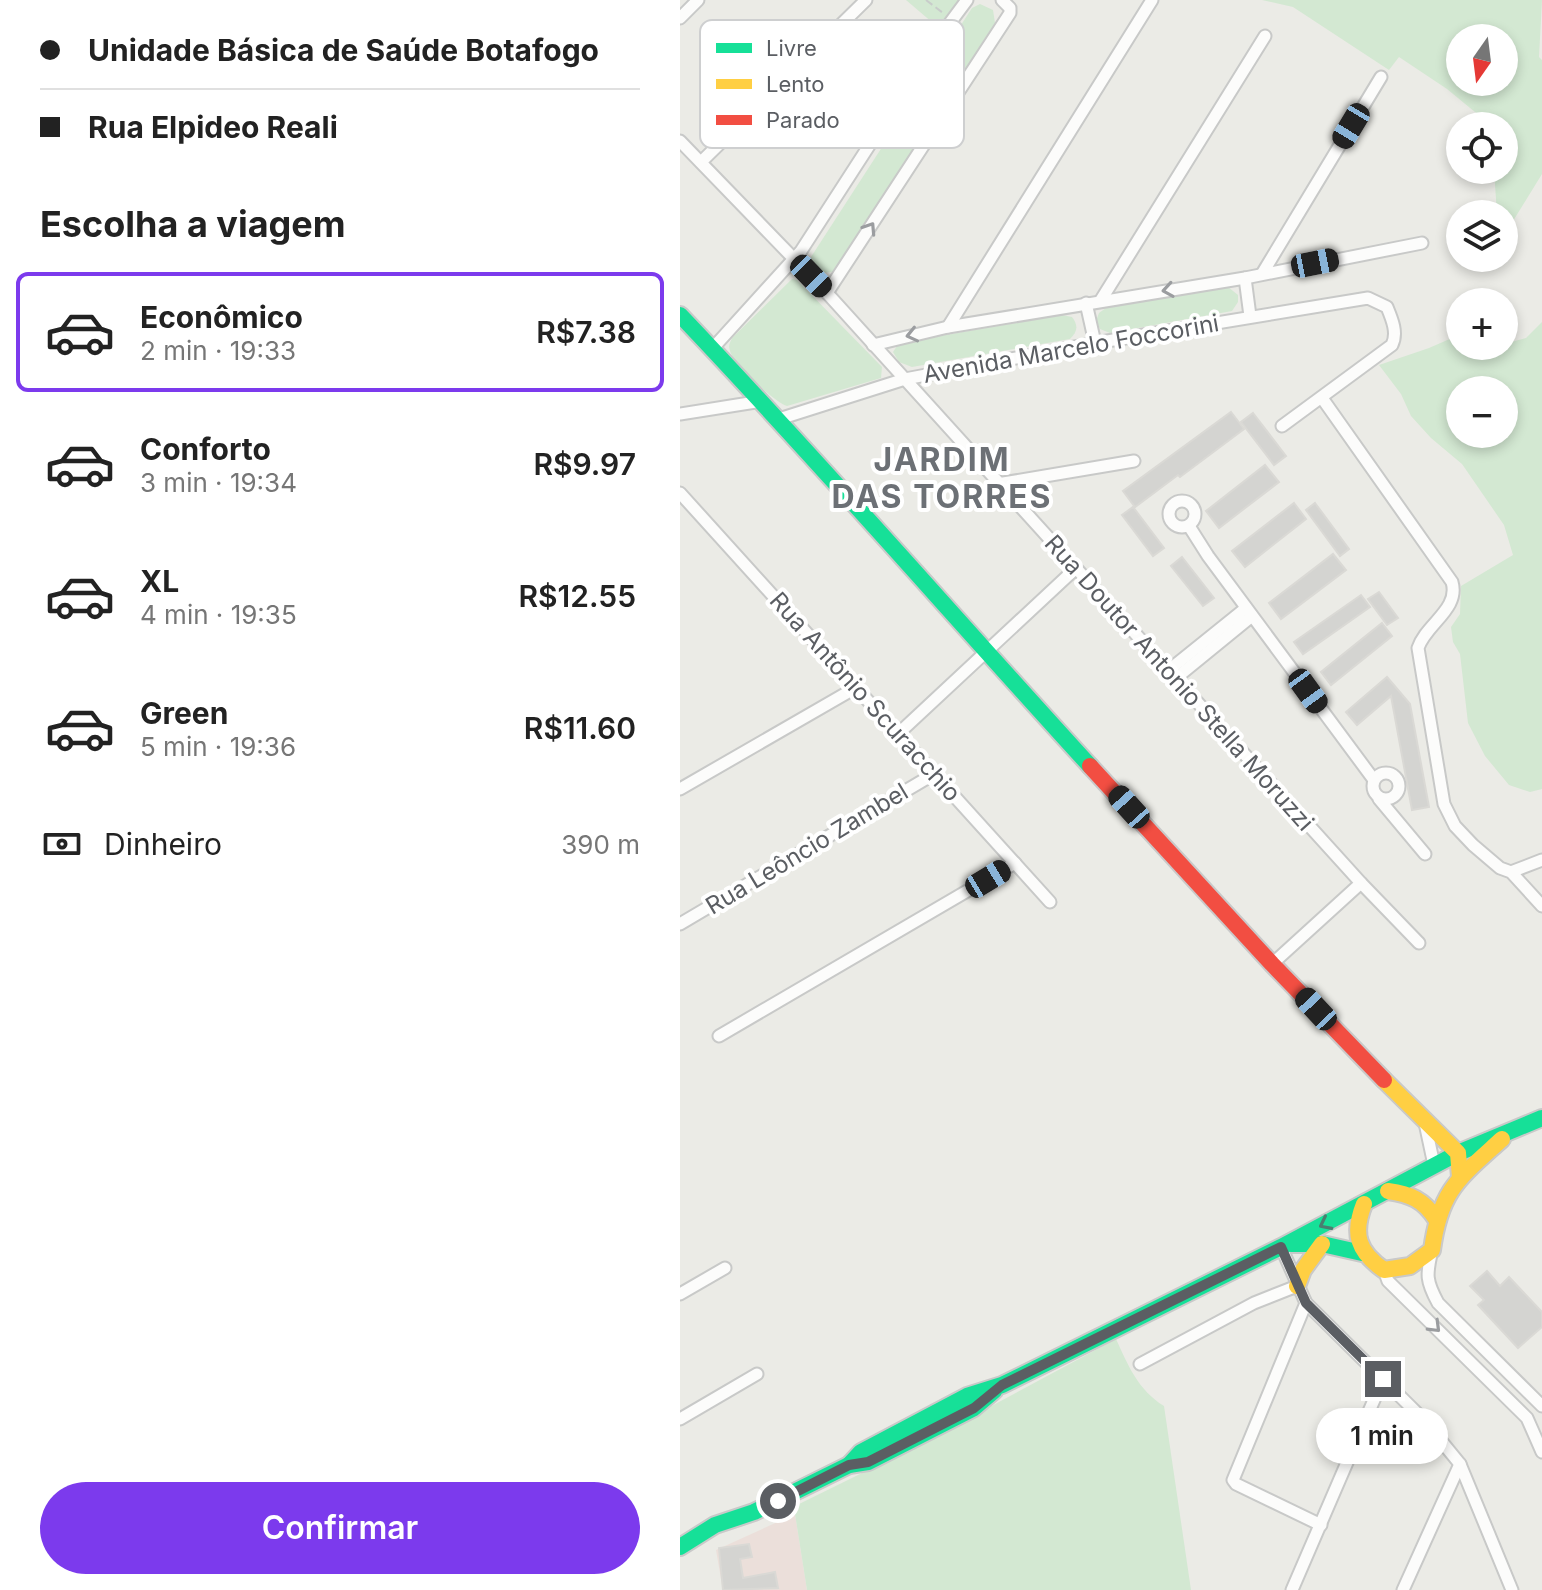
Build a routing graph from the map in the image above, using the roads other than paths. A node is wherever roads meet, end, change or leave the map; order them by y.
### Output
1 (698, 0) edge
2 (866, 0) edge
3 (967, 0) edge
4 (1002, 0) edge
5 (1152, 0) edge
6 (680, 18) edge
7 (846, 20) edge
8 (952, 20) edge
9 (1265, 36) dead end
10 (1381, 77) dead end
11 (964, 84) edge
12 (680, 141) edge
13 (715, 148) edge
14 (867, 148) edge
15 (922, 148) edge
16 (701, 162) junction
17 (1422, 243) dead end
18 (795, 259) junction
19 (1262, 274) junction
20 (1245, 278) junction
21 (827, 293) junction
22 (1101, 300) junction
23 (1086, 303) junction
24 (680, 315) edge
25 (1250, 316) junction
26 (948, 327) junction
27 (1095, 343) junction
28 (873, 345) junction
29 (713, 348) junction
30 (905, 379) junction
31 (1322, 398) junction
32 (762, 401) junction
33 (680, 414) edge
34 (779, 419) junction
35 (1282, 426) dead end
36 (1134, 461) dead end
37 (997, 484) junction
38 (680, 493) edge
39 (1189, 526) dead end
40 (1075, 569) junction
41 (1249, 612) junction
42 (986, 650) junction
43 (1173, 674) junction
44 (857, 687) junction
45 (899, 733) junction
46 (934, 774) junction
47 (1374, 780) junction
48 (1399, 788) junction
49 (680, 789) edge
50 (1376, 795) junction
51 (1402, 825) junction
52 (1425, 854) dead end
53 (1542, 860) edge
54 (1015, 863) junction
55 (1511, 872) junction
56 (1361, 883) junction
57 (1050, 902) dead end
58 (1542, 906) edge
59 (680, 924) edge
60 (1419, 943) dead end
61 (1272, 964) junction
62 (719, 1036) dead end
63 (1542, 1118) edge
64 (1425, 1123) junction
65 (1509, 1132) junction
66 (1458, 1153) junction
67 (1434, 1165) junction
68 (1460, 1177) junction
69 (1388, 1191) junction
70 (1364, 1204) junction
71 (1436, 1219) junction
72 (1322, 1244) junction
73 (1284, 1245) junction
74 (1432, 1250) junction
75 (1362, 1253) junction
76 (725, 1268) dead end
77 (1384, 1270) junction
78 (1297, 1286) junction
79 (680, 1294) edge
80 (1306, 1303) junction
81 (1140, 1364) dead end
82 (757, 1374) dead end
83 (1383, 1379) junction
84 (1542, 1406) edge
85 (680, 1419) edge
86 (1542, 1452) edge
87 (1460, 1464) junction
88 (1321, 1525) junction
89 (680, 1550) edge
90 (1292, 1590) edge
91 (1403, 1590) edge
92 (1512, 1590) edge

1 - 6 street
2 - 7 street
3 - 8 street
11 -> 4 street
5 - 26 street
9 - 22 street
10 - 19 street
12 - 16 street, Rua Doutor Antonio Stella Moruzzi
13 - 16 street
14 - 18 street
21 -> 15 street
16 - 18 street, Rua Doutor Antonio Stella Moruzzi
17 - 19 street, Avenida Marcelo Foccorini
18 - 21 street, Rua Doutor Antonio Stella Moruzzi
18 - 29 street
19 - 20 street, Avenida Marcelo Foccorini
20 -> 22 street, Avenida Marcelo Foccorini
20 - 25 street
21 - 28 street, Rua Doutor Antonio Stella Moruzzi
22 - 23 street, Avenida Marcelo Foccorini
23 - 26 street, Avenida Marcelo Foccorini
23 - 27 street
24 - 29 main road
25 - 27 street, Avenida Marcelo Foccorini
25 - 31 street, Avenida Marcelo Foccorini
26 -> 28 street, Avenida Marcelo Foccorini
27 - 30 street, Avenida Marcelo Foccorini
28 - 30 street, Rua Doutor Antonio Stella Moruzzi
29 - 32 main road
30 - 34 street, Avenida Marcelo Foccorini
30 - 37 street, Rua Doutor Antonio Stella Moruzzi
31 - 35 street
31 - 55 street
32 - 33 street
32 - 34 main road
34 - 42 main road
36 - 37 street
37 - 40 street, Rua Doutor Antonio Stella Moruzzi
38 - 44 street, Rua Antônio Scuracchio
39 - 41 street
40 - 42 street
40 - 43 street, Rua Doutor Antonio Stella Moruzzi
41 - 43 street
41 - 47 street
42 - 45 street
42 - 61 main road
43 - 56 street, Rua Doutor Antonio Stella Moruzzi
44 - 45 street, Rua Antônio Scuracchio
44 - 49 street
45 - 46 street, Rua Antônio Scuracchio
46 - 54 street, Rua Antônio Scuracchio
46 - 59 street, Rua Leôncio Zambel
47 - 48 street
47 - 50 street
48 - 50 street
48 - 51 street
50 - 51 street
51 - 52 street
53 - 55 street
54 - 57 street, Rua Antônio Scuracchio
54 - 62 street
55 - 58 street
56 - 60 street, Rua Doutor Antonio Stella Moruzzi
56 - 61 street
61 - 64 main road
63 - 65 main road
64 - 66 main road
64 - 67 street
65 - 66 main road
65 - 68 main road
66 - 67 main road
66 - 68 main road
67 - 69 main road
68 - 71 main road
69 - 70 main road
69 - 71 main road
70 -> 73 main road
70 - 75 main road
71 - 74 main road
72 - 73 main road
72 - 75 main road
72 - 78 main road
73 - 78 street
73 - 89 main road
74 - 77 main road
74 - 84 street
75 - 77 main road
76 - 79 street
77 -> 86 street
78 - 80 street
78 - 81 street
80 - 83 street
80 - 88 street
82 - 85 street
83 - 87 street
83 - 88 street
87 - 91 street
87 - 92 street
88 - 90 street

